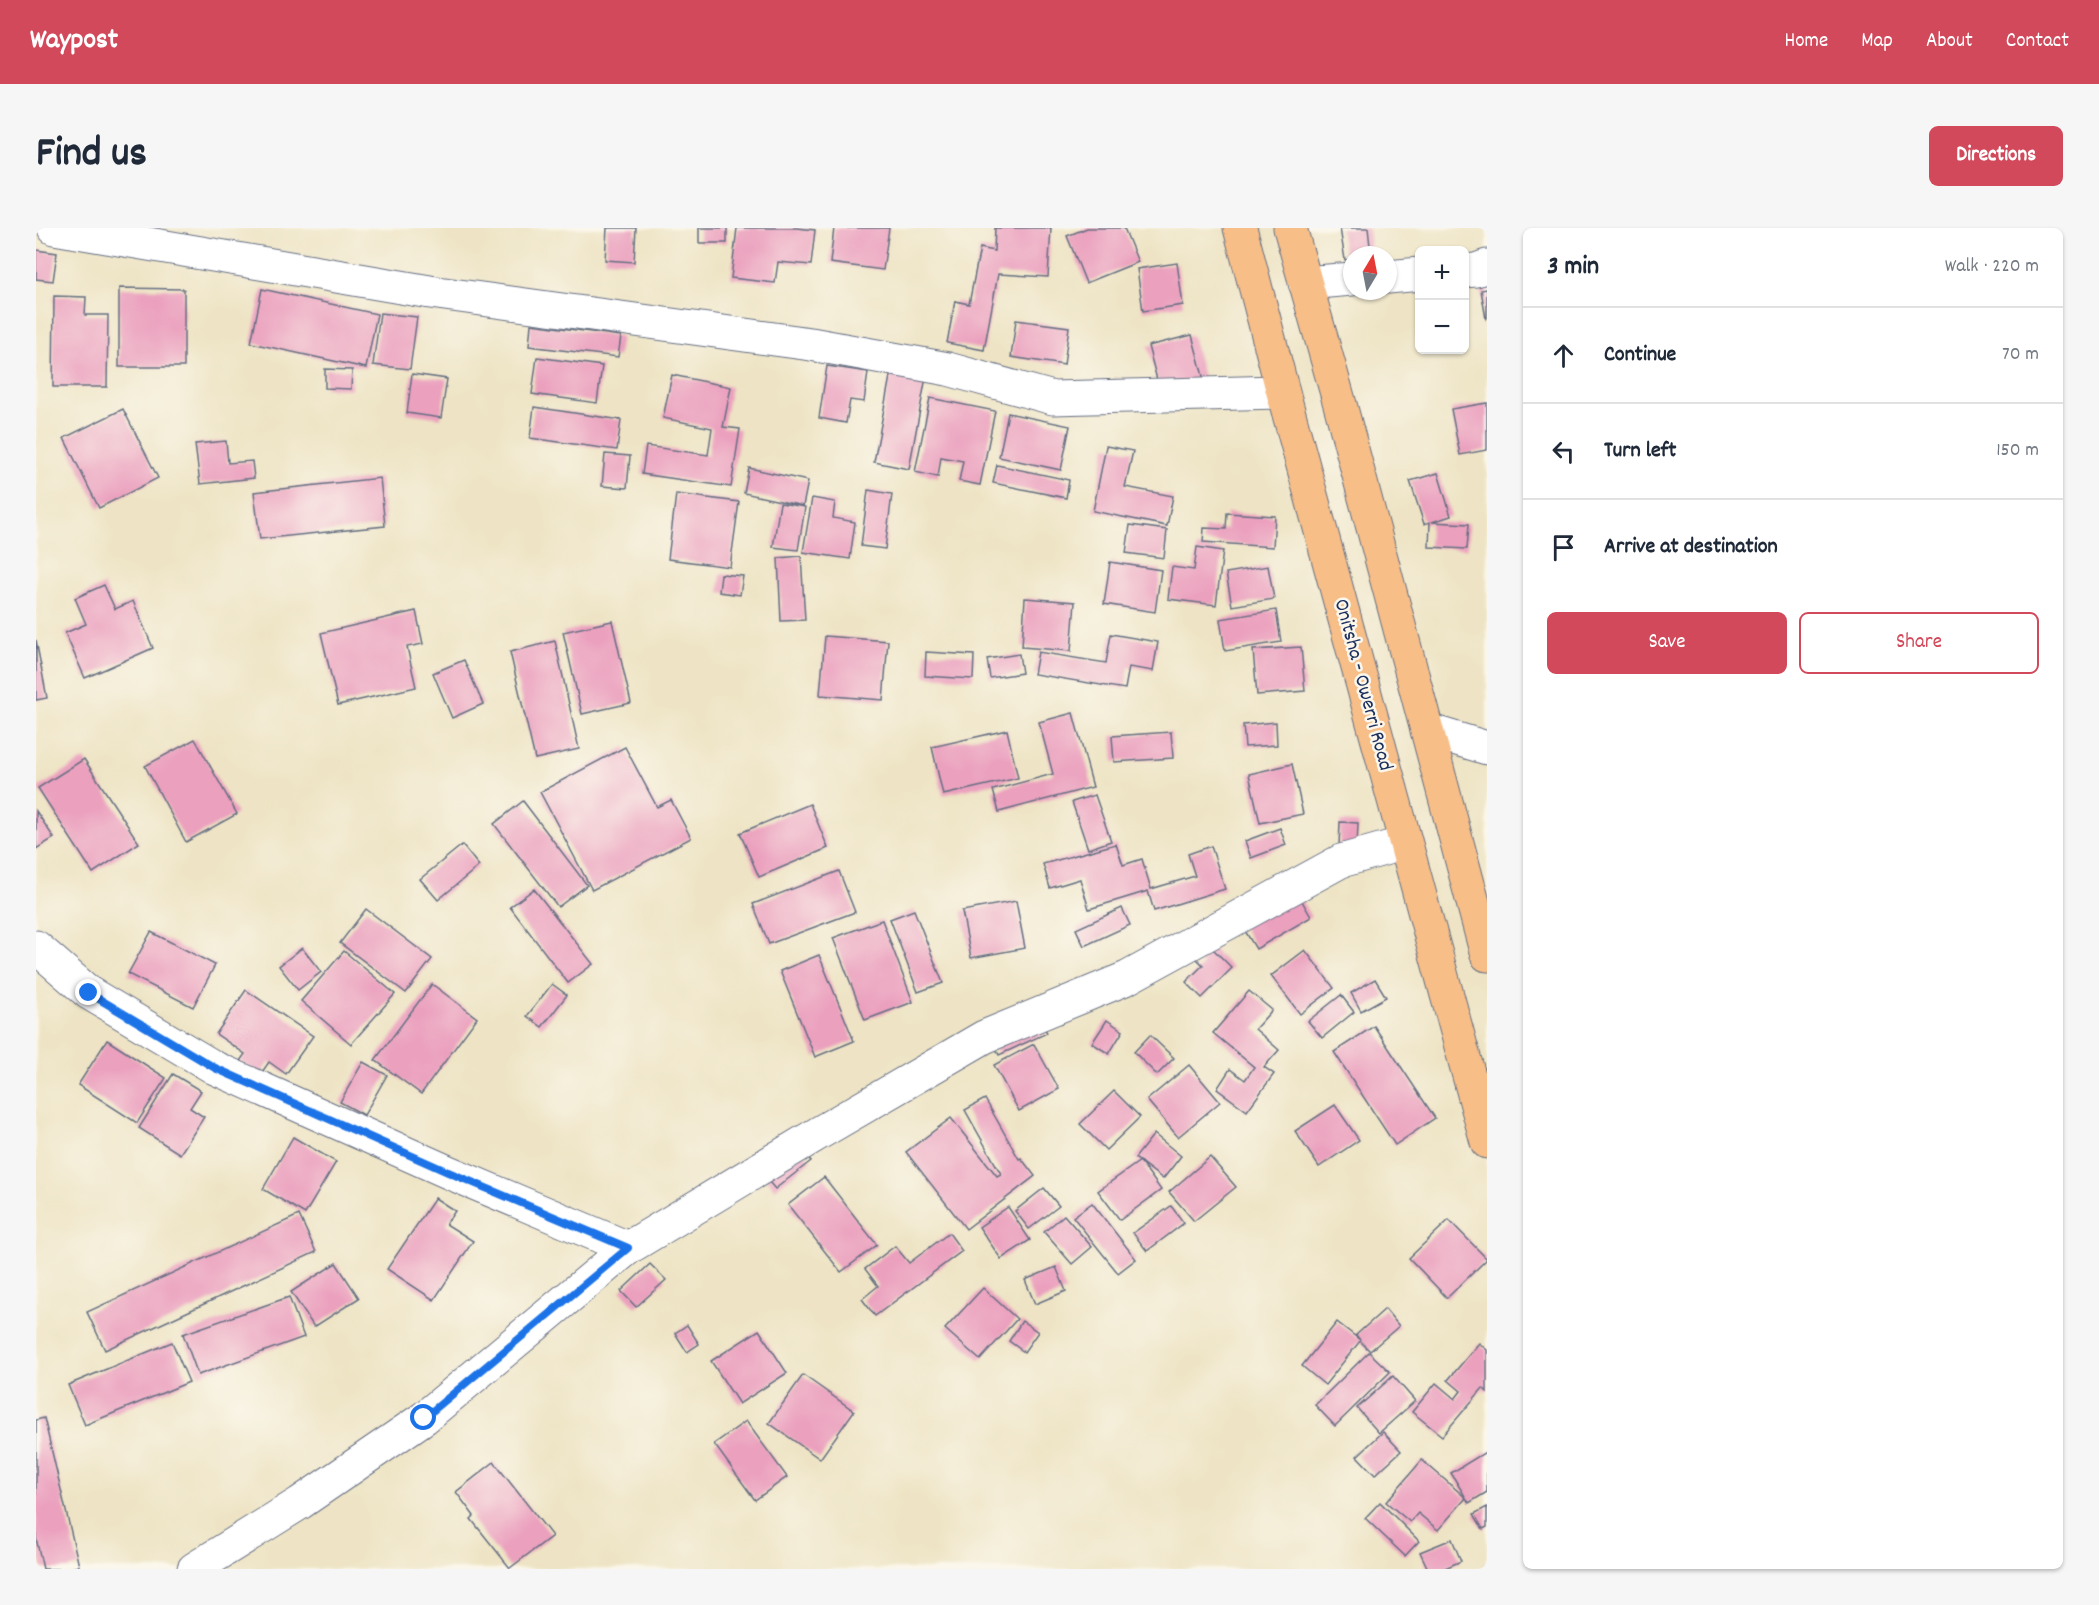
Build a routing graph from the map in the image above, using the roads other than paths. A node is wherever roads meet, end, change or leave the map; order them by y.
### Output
1 (54, 228) edge
2 (1240, 228) edge
3 (1290, 228) edge
4 (1487, 266) edge
5 (1469, 271) edge
6 (1415, 274) edge
7 (1397, 276) edge
8 (1343, 280) edge
9 (1305, 283) junction
10 (1283, 392) junction
11 (1427, 730) junction
12 (1487, 748) edge
13 (1405, 843) junction
14 (36, 947) edge
15 (1487, 955) edge
16 (1487, 1142) edge
17 (628, 1248) junction
18 (194, 1569) edge

1 - 10 street
2 - 10 highway, Onitsha - Owerri Road
3 - 9 highway
4 - 5 street
6 - 7 street
8 - 9 street
9 - 11 highway
10 - 13 highway, Onitsha - Owerri Road
11 - 12 street
11 - 15 highway
13 - 16 highway, Onitsha - Owerri Road
13 - 17 street
14 - 17 street
17 - 18 street

